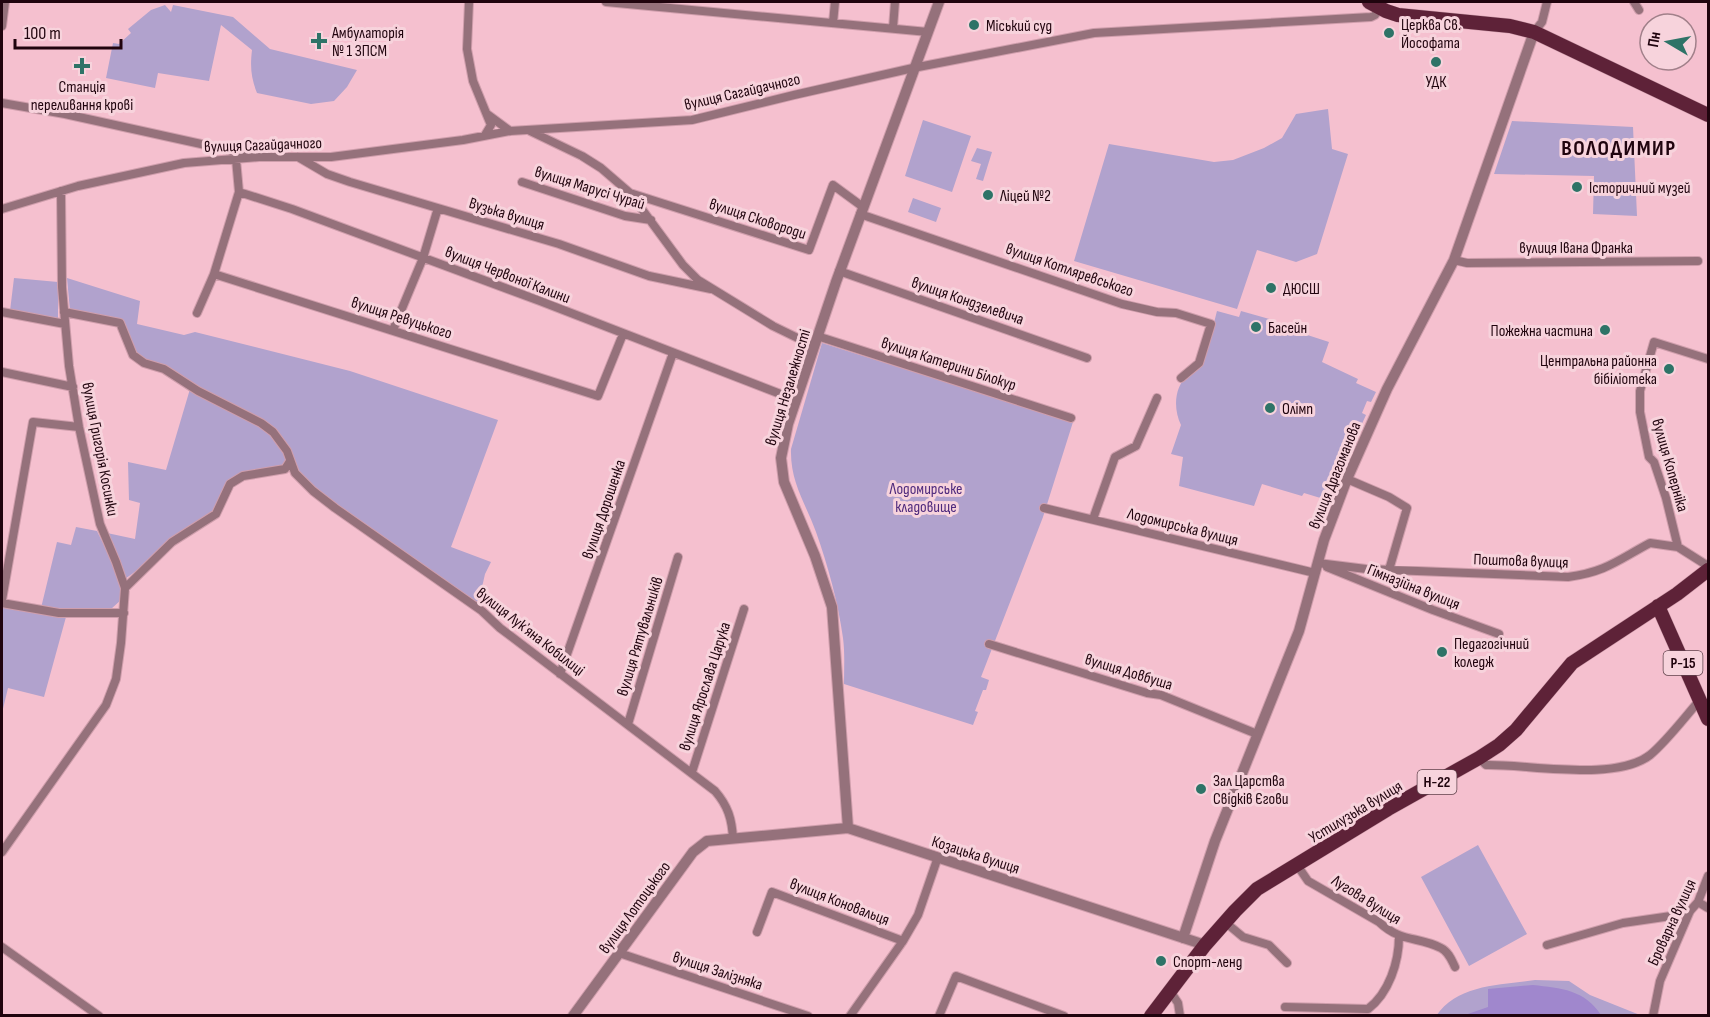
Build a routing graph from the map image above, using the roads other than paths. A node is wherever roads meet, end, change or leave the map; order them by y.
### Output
1 (5, 2) edge
2 (469, 2) edge
3 (606, 2) edge
4 (835, 2) edge
5 (895, 2) edge
6 (939, 2) edge
7 (1546, 2) edge
8 (656, 4) edge
9 (1374, 5) edge
10 (833, 23) junction
11 (2, 26) edge
12 (893, 28) junction
13 (928, 32) junction
14 (1534, 32) junction
15 (913, 68) junction
16 (2, 103) edge
17 (487, 113) junction
18 (1708, 115) edge
19 (528, 130) junction
20 (510, 131) junction
21 (485, 135) junction
22 (216, 147) junction
23 (259, 157) junction
24 (298, 157) junction
25 (236, 159) junction
26 (211, 160) junction
27 (522, 182) dead end
28 (61, 191) junction
29 (239, 192) junction
30 (630, 193) junction
31 (438, 208) junction
32 (2, 209) edge
33 (862, 210) junction
34 (651, 220) junction
35 (423, 258) junction
36 (1454, 260) junction
37 (1698, 261) dead end
38 (839, 271) junction
39 (214, 274) junction
40 (711, 289) junction
41 (2, 312) edge
42 (64, 312) junction
43 (197, 313) dead end
44 (65, 324) junction
45 (393, 330) junction
46 (623, 334) junction
47 (815, 341) junction
48 (673, 353) junction
49 (1087, 358) dead end
50 (1708, 359) edge
51 (2, 372) edge
52 (1181, 378) dead end
53 (74, 387) junction
54 (1158, 398) dead end
55 (796, 400) junction
56 (1071, 418) dead end
57 (79, 427) junction
58 (290, 461) junction
59 (1347, 479) junction
60 (1044, 508) dead end
61 (1094, 519) junction
62 (1678, 547) junction
63 (678, 557) dead end
64 (1316, 568) junction
65 (1708, 568) edge
66 (1389, 570) junction
67 (124, 588) junction
68 (2, 602) edge
69 (1658, 606) junction
70 (744, 609) dead end
71 (124, 613) junction
72 (1499, 634) dead end
73 (989, 644) dead end
74 (560, 674) junction
75 (1700, 700) junction
76 (1708, 719) edge
77 (628, 724) junction
78 (1257, 734) junction
79 (1479, 758) junction
80 (692, 772) junction
81 (848, 828) junction
82 (733, 839) junction
83 (2, 852) edge
84 (938, 857) junction
85 (1297, 865) junction
86 (1708, 876) edge
87 (1698, 902) junction
88 (1708, 908) edge
89 (1690, 911) junction
90 (1225, 922) junction
91 (757, 932) dead end
92 (1400, 936) junction
93 (1183, 938) junction
94 (903, 941) junction
95 (1205, 945) junction
96 (1547, 945) dead end
97 (2, 947) edge
98 (619, 954) junction
99 (1287, 963) dead end
100 (1455, 967) dead end
101 (1170, 991) junction
102 (1285, 1007) dead end
103 (99, 1016) edge
104 (573, 1016) edge
105 (808, 1016) edge
106 (850, 1016) edge
107 (939, 1016) edge
108 (1064, 1016) edge
109 (1151, 1016) edge
110 (1179, 1016) edge
111 (1653, 1016) edge

1 - 11 street
2 - 17 street
3 - 8 street
4 - 10 street
5 - 12 street
6 - 13 street, вулиця Незалежності
7 - 14 street
8 - 10 street
9 - 14 main road
9 - 15 street, вулиця Сагайдачного
10 - 12 street
12 - 13 street
13 - 15 street, вулиця Незалежності
14 - 18 main road
14 - 36 street, вулиця Драгоманова
15 - 19 street, вулиця Сагайдачного
15 - 33 street, вулиця Незалежності
16 - 22 street
17 - 20 street
17 - 21 street
19 - 20 street, вулиця Сагайдачного
19 - 30 street
20 - 21 street, вулиця Сагайдачного
21 - 24 street, вулиця Сагайдачного
22 - 23 street
22 - 26 street
23 - 24 street, вулиця Сагайдачного
23 - 25 street, вулиця Сагайдачного
24 - 31 street, Вузька вулиця
25 - 26 street, вулиця Сагайдачного
25 - 29 street
26 - 28 street, вулиця Сагайдачного
27 - 34 street, вулиця Марусі Чурай
28 - 32 street, вулиця Сагайдачного
28 - 42 street, вулиця Григорія Косинки
29 - 35 street, вулиця Червоної Калини
29 - 39 street
30 - 33 street, вулиця Сковороди
30 - 34 street
31 - 35 street
31 - 40 street, Вузька вулиця
33 - 38 street, вулиця Незалежності
33 - 52 street, вулиця Котляревського
34 - 40 street
35 - 45 street
35 - 46 street, вулиця Червоної Калини
36 - 37 street, вулиця Івана Франка
36 - 59 street, вулиця Драгоманова
38 - 47 street, вулиця Незалежності
38 - 49 street, вулиця Кондзелевича
39 - 43 street
39 - 45 street, вулиця Ревуцького
40 - 47 street, вулиця Катерини Білокур
41 - 44 street
42 - 44 street, вулиця Григорія Косинки
42 - 58 street, вулиця Лукʼяна Кобилиці
44 - 53 street, вулиця Григорія Косинки
45 - 46 street, вулиця Ревуцького
46 - 48 street, вулиця Червоної Калини
47 - 55 street, вулиця Незалежності
47 - 56 street, вулиця Катерини Білокур
48 - 55 street, вулиця Червоної Калини
48 - 74 street, вулиця Дорошенка
50 - 62 street, вулиця Коперніка
51 - 53 street
53 - 57 street, вулиця Григорія Косинки
54 - 61 street
55 - 81 street, вулиця Незалежності
57 - 67 street, вулиця Григорія Косинки
57 - 68 street
58 - 67 street
58 - 74 street, вулиця Лукʼяна Кобилиці
59 - 64 street, вулиця Драгоманова
59 - 66 street
60 - 61 street, Лодомирська вулиця
61 - 64 street, Лодомирська вулиця
62 - 65 street, Поштова вулиця
62 - 66 street, Поштова вулиця
63 - 77 street, вулиця Рятувальників
64 - 66 street, Поштова вулиця
64 - 72 street, Гімназійна вулиця
64 - 78 street, вулиця Драгоманова
65 - 69 main road, Устилузька вулиця / Н-22
67 - 71 street, вулиця Григорія Косинки
68 - 71 street
69 - 75 main road, Р-15
69 - 79 main road, Устилузька вулиця / Н-22
70 - 80 street, вулиця Ярослава Царука
71 - 83 street, вулиця Григорія Косинки
73 - 78 street, вулиця Довбуша
74 - 77 street, вулиця Лукʼяна Кобилиці
75 - 76 main road, Р-15
75 - 79 street
77 - 80 street, вулиця Лукʼяна Кобилиці
78 - 93 street, вулиця Драгоманова
79 - 85 main road, Устилузька вулиця / Н-22
80 - 82 street, вулиця Лукʼяна Кобилиці
81 - 82 street, Козацька вулиця
81 - 84 street, Козацька вулиця
82 - 98 street, вулиця Лотоцького
84 - 93 street, Козацька вулиця
84 - 94 street
85 - 90 main road, Устилузька вулиця / Н-22
85 - 92 street, Лугова вулиця
86 - 87 street, Броварна вулиця
87 - 88 street
87 - 89 street, Броварна вулиця
89 - 96 street
89 - 111 street, Броварна вулиця
90 - 95 main road, Устилузька вулиця / Н-22
90 - 99 street
91 - 94 street, вулиця Коновальця
92 - 100 street, Лугова вулиця
92 - 102 street
93 - 95 street, Козацька вулиця
94 - 106 street
95 - 101 main road, Устилузька вулиця / Н-22
97 - 103 street
98 - 104 street, вулиця Лотоцького
98 - 105 street, вулиця Залізняка
101 - 109 main road, Устилузька вулиця / Н-22
101 - 110 street
107 - 108 street

